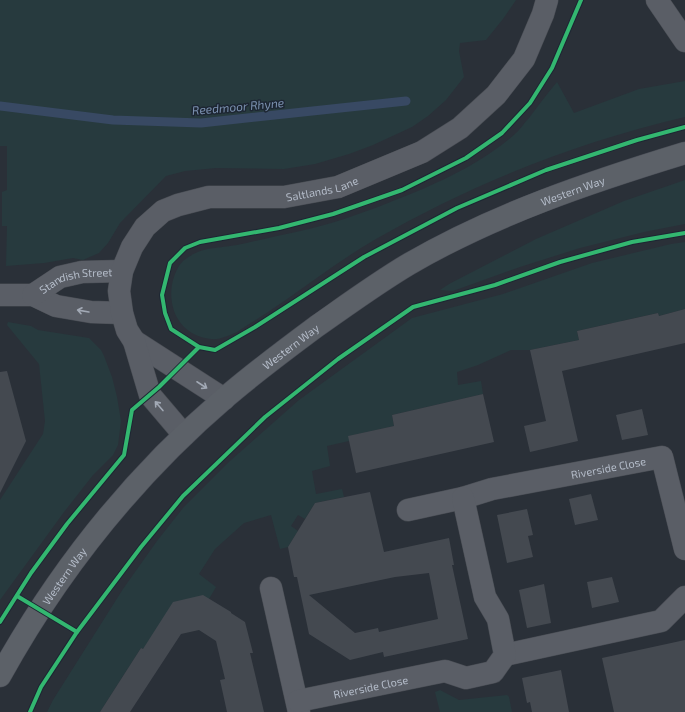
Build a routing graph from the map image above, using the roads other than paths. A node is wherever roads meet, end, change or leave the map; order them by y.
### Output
1 (547, 0) edge
2 (657, 0) edge
3 (685, 41) edge
4 (685, 153) edge
5 (122, 271) junction
6 (0, 295) edge
7 (33, 295) junction
8 (122, 313) junction
9 (134, 341) junction
10 (224, 399) junction
11 (184, 436) junction
12 (463, 498) junction
13 (408, 510) dead end
14 (685, 549) edge
15 (271, 588) dead end
16 (685, 597) edge
17 (505, 655) junction
18 (0, 676) edge
19 (298, 707) edge

1 - 5 street, Saltlands Lane
2 - 3 street
4 - 10 main road, Western Way
5 - 7 street, Standish Street
5 - 8 street, Saltlands Lane
6 - 7 street, Standish Street
8 -> 7 street, Standish Street
8 - 9 street, Saltlands Lane
9 -> 10 street
11 -> 9 street, Saltlands Lane
10 - 11 main road, Western Way
11 - 18 main road, Western Way
12 - 13 street, Riverside Close
12 - 14 street, Riverside Close
12 - 17 street
15 - 19 street, Riverside Close
16 - 17 street
17 - 19 street, Riverside Close

